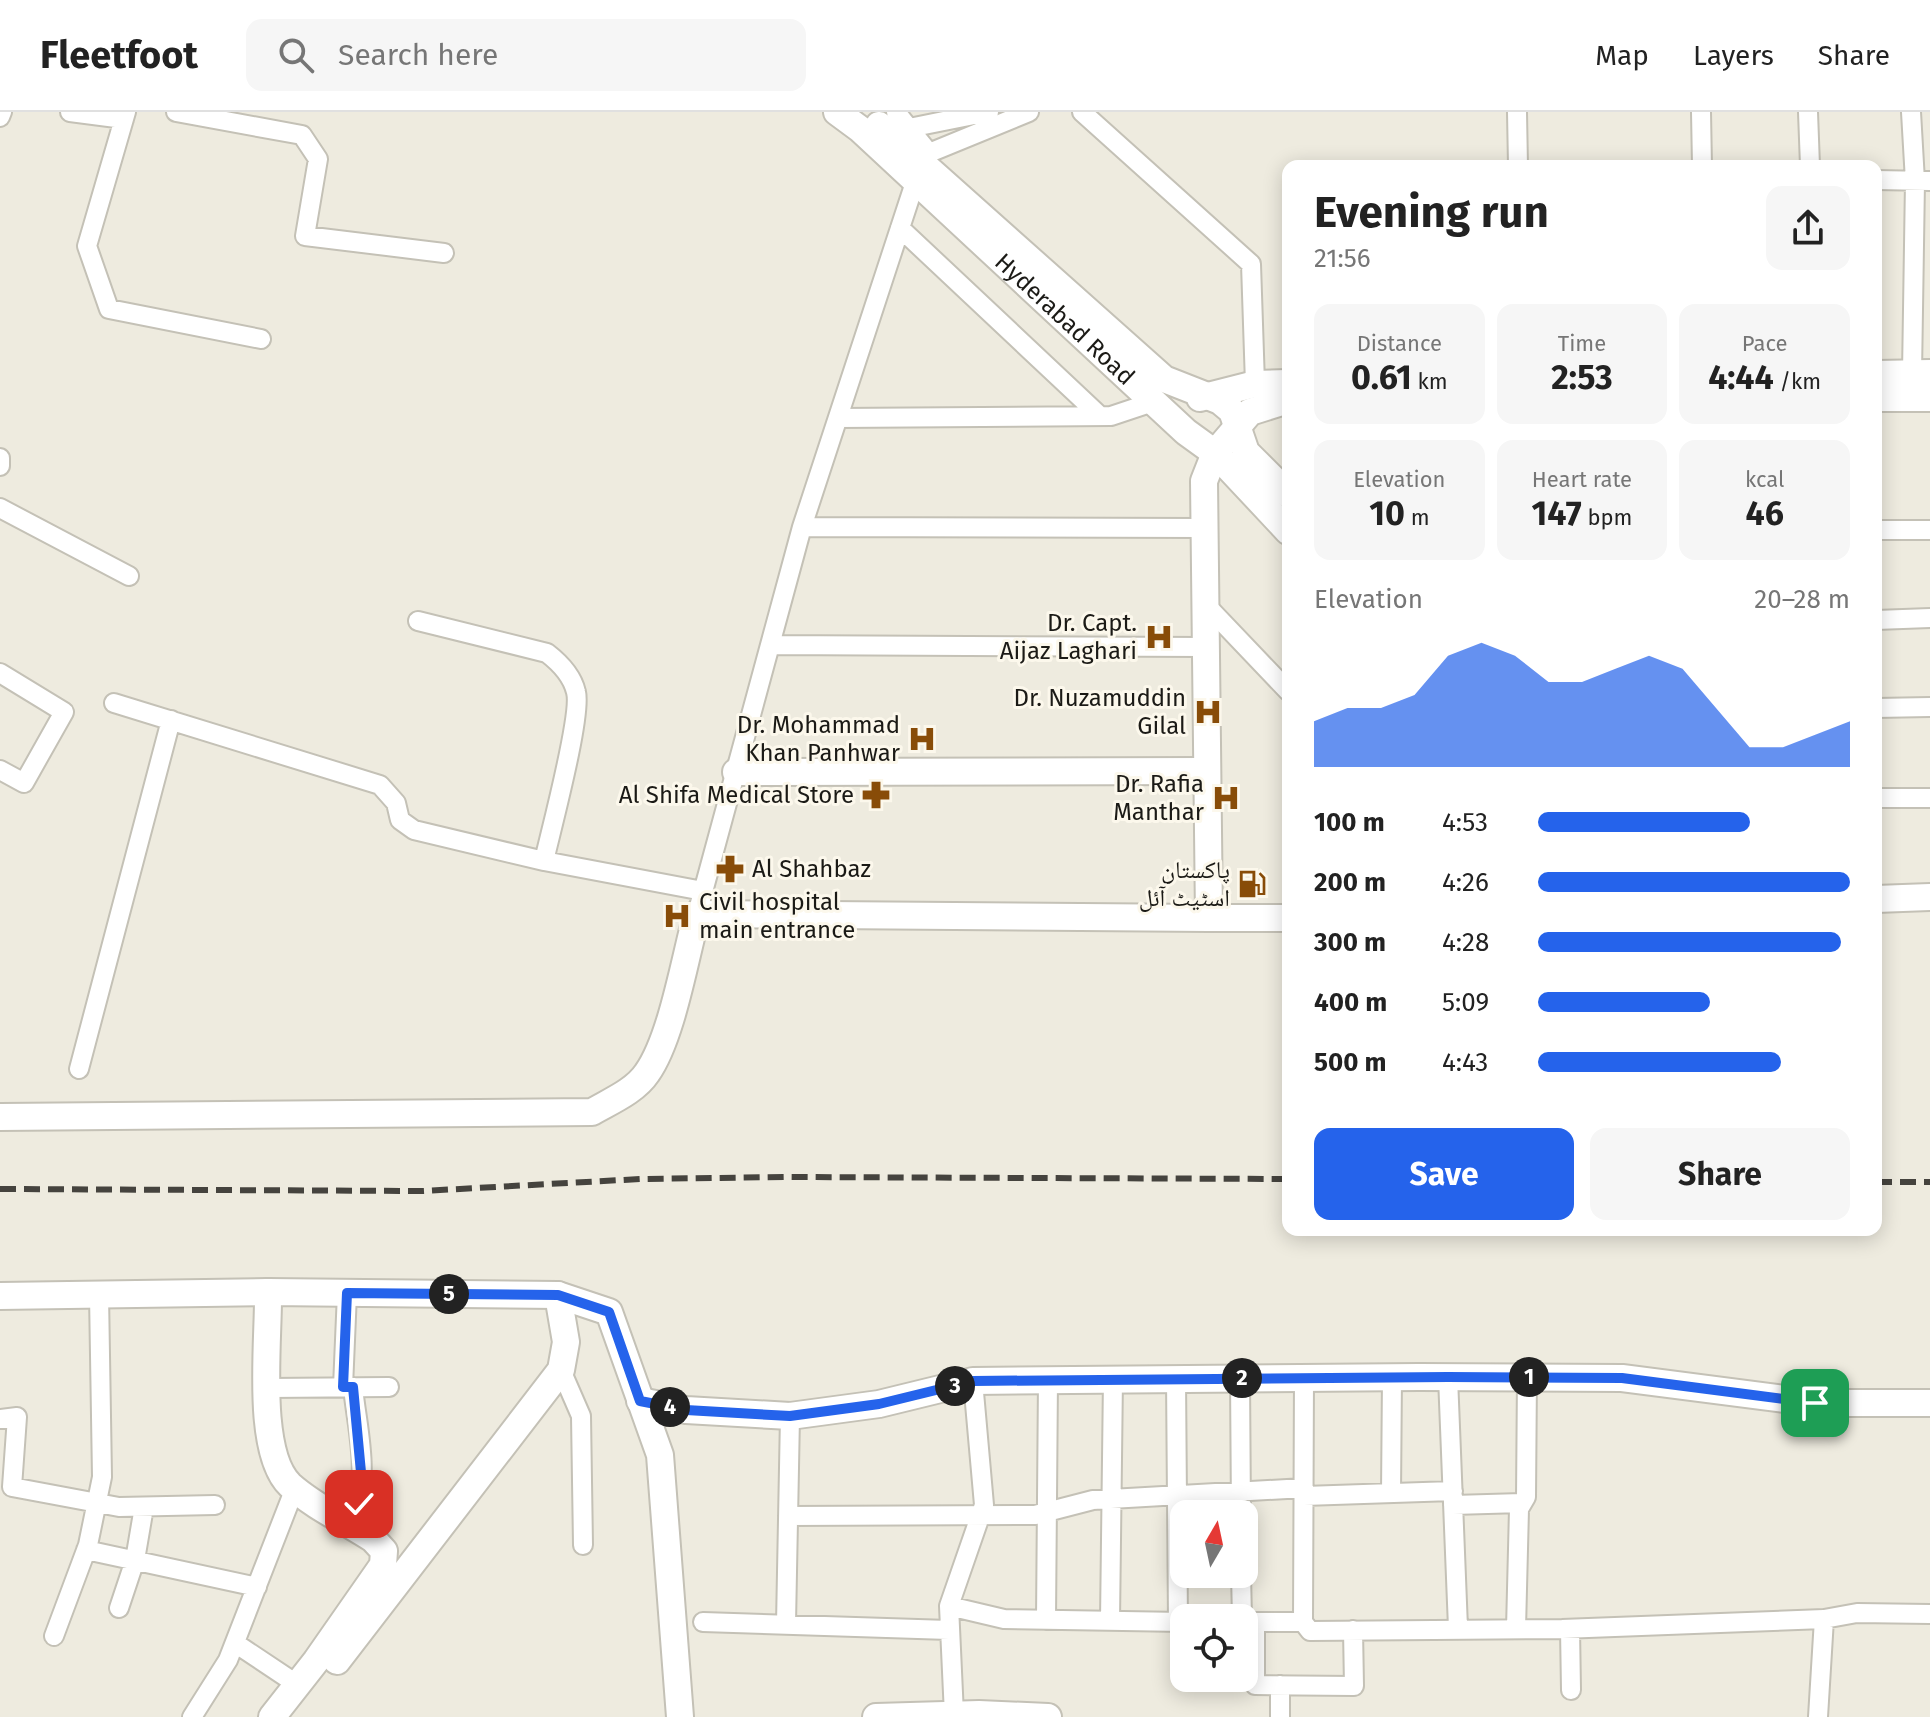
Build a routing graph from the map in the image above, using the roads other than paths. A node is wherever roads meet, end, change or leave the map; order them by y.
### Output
1 (70, 112) edge
2 (176, 112) edge
3 (837, 112) edge
4 (864, 112) edge
5 (896, 112) edge
6 (989, 112) edge
7 (1029, 112) edge
8 (1082, 112) edge
9 (1517, 112) edge
10 (1701, 112) edge
11 (1808, 112) edge
12 (1911, 112) edge
13 (125, 116) edge
14 (909, 128) junction
15 (1518, 160) edge
16 (1702, 160) edge
17 (1810, 160) edge
18 (922, 165) junction
19 (1882, 180) edge
20 (1923, 181) edge
21 (900, 228) junction
22 (444, 253) dead end
23 (261, 339) dead end
24 (1921, 373) edge
25 (1882, 374) edge
26 (1282, 383) edge
27 (1255, 384) junction
28 (1206, 396) junction
29 (1882, 398) edge
30 (1930, 398) edge
31 (1156, 401) junction
32 (1282, 402) edge
33 (1100, 416) junction
34 (838, 418) junction
35 (1182, 426) junction
36 (1236, 426) junction
37 (1215, 453) junction
38 (0, 458) edge
39 (0, 466) edge
40 (1282, 488) edge
41 (0, 508) edge
42 (1282, 525) edge
43 (802, 527) junction
44 (1205, 528) junction
45 (1882, 530) edge
46 (1930, 530) edge
47 (129, 576) dead end
48 (1206, 605) junction
49 (1930, 618) edge
50 (1882, 620) edge
51 (418, 621) dead end
52 (770, 645) junction
53 (1206, 647) junction
54 (0, 673) edge
55 (1282, 685) edge
56 (114, 703) dead end
57 (1930, 707) edge
58 (1882, 708) edge
59 (171, 720) junction
60 (0, 770) edge
61 (1205, 771) junction
62 (736, 772) junction
63 (1882, 798) edge
64 (1930, 798) edge
65 (544, 861) junction
66 (1930, 897) edge
67 (1882, 899) edge
68 (700, 902) junction
69 (1209, 918) junction
70 (1282, 918) edge
71 (79, 1069) dead end
72 (0, 1117) edge
73 (268, 1292) junction
74 (347, 1293) junction
75 (99, 1294) junction
76 (558, 1295) junction
77 (0, 1296) edge
78 (561, 1370) junction
79 (1304, 1377) junction
80 (1392, 1377) junction
81 (1448, 1377) junction
82 (1527, 1377) junction
83 (1113, 1378) junction
84 (1176, 1378) junction
85 (1240, 1378) junction
86 (1048, 1379) junction
87 (973, 1381) junction
88 (348, 1387) junction
89 (389, 1387) dead end
90 (269, 1388) junction
91 (640, 1401) junction
92 (1930, 1403) edge
93 (790, 1416) junction
94 (0, 1419) edge
95 (295, 1488) junction
96 (1241, 1492) junction
97 (1304, 1492) junction
98 (1391, 1493) junction
99 (1177, 1495) junction
100 (1453, 1498) junction
101 (1113, 1499) junction
102 (1241, 1500) edge
103 (99, 1503) junction
104 (1522, 1503) junction
105 (215, 1505) dead end
106 (144, 1507) junction
107 (1048, 1512) junction
108 (981, 1515) junction
109 (788, 1516) junction
110 (346, 1521) junction
111 (583, 1545) dead end
112 (86, 1550) junction
113 (135, 1560) junction
114 (257, 1587) junction
115 (1180, 1604) edge
116 (949, 1606) junction
117 (119, 1608) dead end
118 (1930, 1614) edge
119 (1824, 1619) junction
120 (1046, 1620) junction
121 (1110, 1621) junction
122 (1258, 1621) edge
123 (703, 1622) dead end
124 (1170, 1622) edge
125 (1303, 1622) junction
126 (786, 1624) junction
127 (1458, 1628) junction
128 (1516, 1629) junction
129 (1570, 1629) junction
130 (949, 1630) junction
131 (1353, 1630) junction
132 (54, 1636) dead end
133 (235, 1643) junction
134 (298, 1685) junction
135 (1258, 1685) edge
136 (1280, 1685) junction
137 (1571, 1690) dead end
138 (971, 1715) edge
139 (192, 1717) edge
140 (272, 1717) edge
141 (294, 1717) edge
142 (680, 1717) edge
143 (876, 1717) edge
144 (1048, 1717) edge
145 (1280, 1717) edge
146 (1818, 1717) edge

1 - 13 street
2 - 22 street
3 - 18 main road, Hyderabad Road
4 - 18 main road, Hyderabad Road
5 - 14 street
6 - 14 street
7 - 18 street
8 - 27 street
9 - 15 street
10 - 16 street
11 - 17 street
12 - 20 street
13 - 23 street
14 - 18 street
18 - 21 street
18 - 28 main road, Hyderabad Road
18 - 31 main road, Hyderabad Road
19 - 20 street
20 - 24 street
21 - 33 street
21 - 34 street
24 - 25 main road
26 - 27 main road
27 - 28 main road
28 - 35 main road
28 - 36 main road, Hyderabad Road
29 - 30 main road
31 - 33 street
31 - 35 main road, Hyderabad Road
32 - 36 main road
33 - 34 street
34 - 43 street
35 - 37 main road, Hyderabad Road
36 - 37 main road
36 - 40 main road, Hyderabad Road
37 - 42 main road, Hyderabad Road
37 - 44 main road
38 - 39 street
41 - 47 street
43 - 44 street
43 - 52 street
44 - 48 main road
45 - 46 street
48 - 53 main road
48 - 55 street
49 - 50 street
51 - 65 street
52 - 53 street
52 - 62 street
53 - 61 main road
54 - 60 street
56 - 59 street
57 - 58 street
59 - 65 street
59 - 71 street
61 - 62 main road
61 - 69 main road
62 - 68 street
63 - 64 street
65 - 68 street
66 - 67 main road
68 - 69 main road
68 - 72 main road
69 - 70 main road
73 - 74 main road
73 - 75 main road
73 - 90 main road
74 - 76 main road
74 - 88 street
75 - 77 main road
75 - 103 street
76 - 78 main road
76 - 91 main road
78 - 111 street
78 - 141 main road
79 - 80 main road
79 - 85 main road
79 - 97 street
80 - 81 main road
80 - 98 street
81 - 82 main road
81 - 100 street
82 - 92 main road
82 - 104 street
83 - 84 main road
83 - 86 main road
83 - 101 street
84 - 85 main road
84 - 99 street
85 - 96 street
86 - 87 main road
86 - 107 street
87 - 93 main road
87 - 108 street
88 - 89 street
88 - 90 street
88 - 110 street
90 - 95 main road
91 - 93 main road
91 - 142 main road
93 - 109 street
94 - 103 street
95 - 110 main road
95 - 114 street
96 - 97 street
96 - 99 street
96 - 102 street
97 - 98 street
97 - 125 street
98 - 100 street
99 - 101 street
99 - 115 street
100 - 104 street
100 - 127 street
101 - 107 street
101 - 121 street
103 - 106 street
103 - 112 street
104 - 128 street
105 - 106 street
106 - 113 street
107 - 108 street
107 - 120 street
108 - 109 street
108 - 116 street
109 - 126 street
110 - 134 main road
112 - 113 street
112 - 132 street
113 - 114 street
113 - 117 street
114 - 133 street
116 - 120 street
116 - 130 street
118 - 119 street
119 - 129 street
119 - 146 street
120 - 121 street
121 - 124 street
122 - 125 street
123 - 126 street
125 - 131 street
126 - 130 street
127 - 128 street
127 - 131 street
128 - 129 street
129 - 137 street
130 - 138 street
131 - 136 street
133 - 134 street
133 - 139 street
134 - 140 main road
135 - 136 street
136 - 145 street
138 - 143 main road
138 - 144 main road

